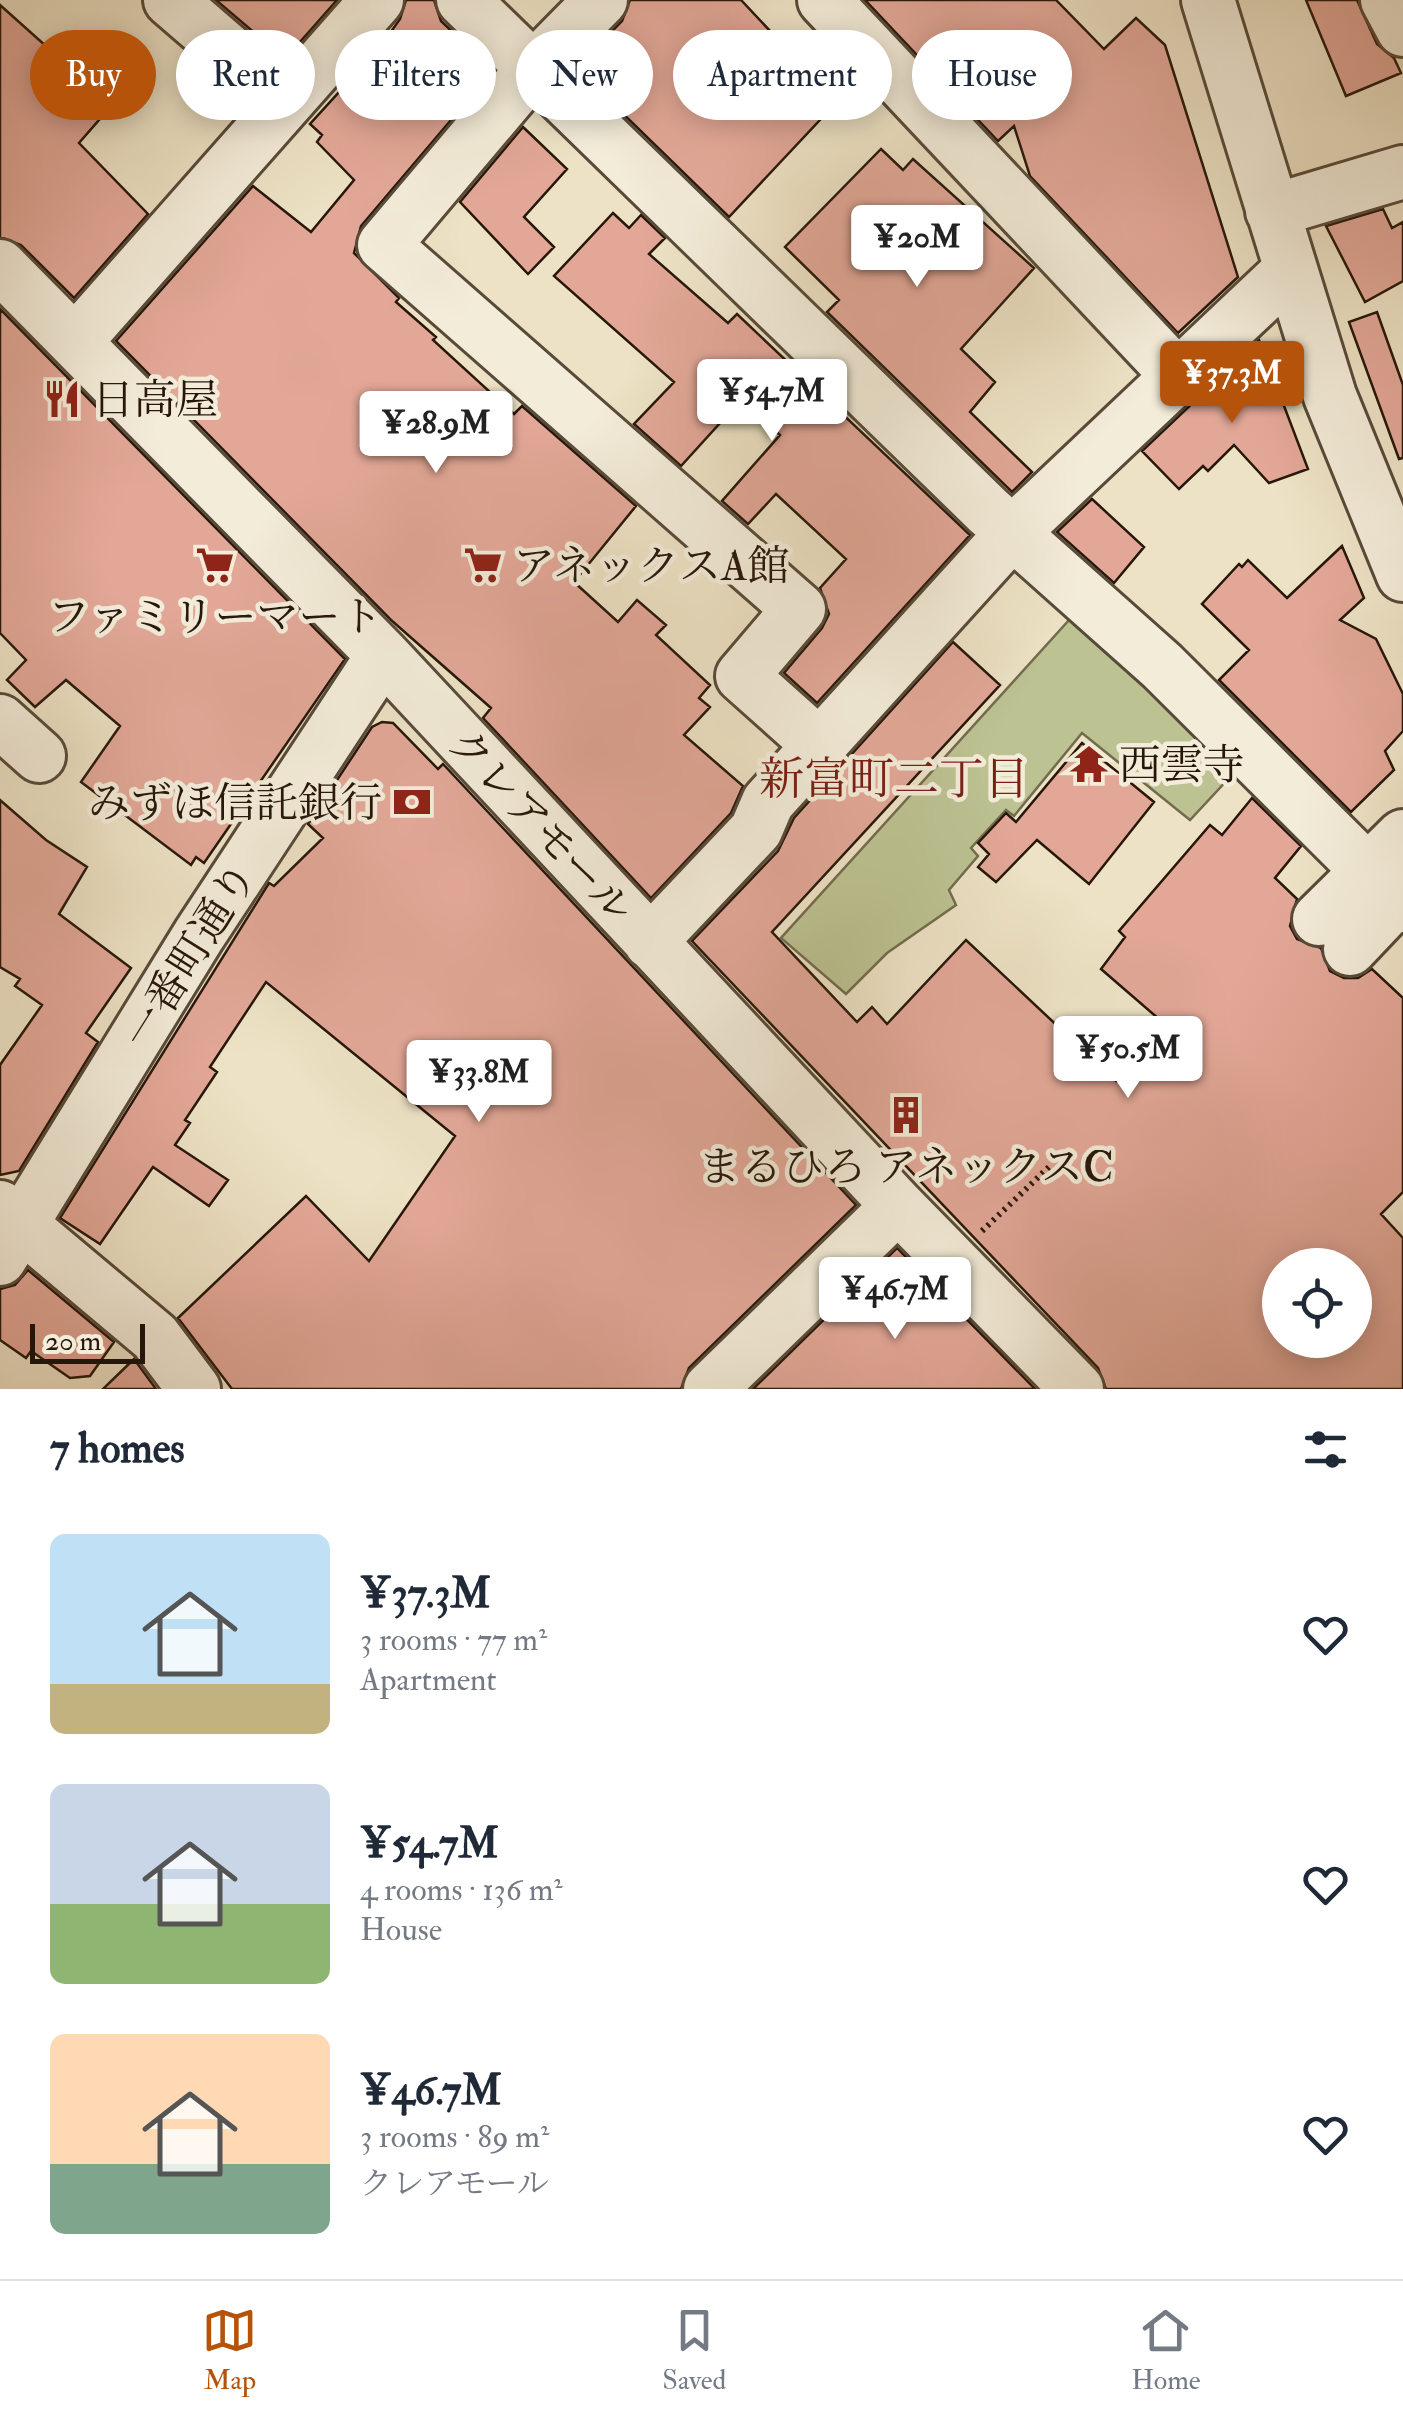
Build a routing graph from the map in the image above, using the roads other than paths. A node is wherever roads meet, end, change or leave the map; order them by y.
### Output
1 (170, 0) edge
2 (377, 0) edge
3 (463, 0) edge
4 (601, 0) edge
5 (824, 0) edge
6 (1208, 0) edge
7 (1387, 0) edge
8 (204, 30) edge
9 (571, 30) edge
10 (1403, 30) edge
11 (516, 54) edge
12 (315, 69) edge
13 (516, 89) edge
14 (269, 120) edge
15 (584, 120) edge
16 (1403, 172) edge
17 (1272, 211) junction
18 (0, 266) edge
19 (1289, 271) junction
20 (75, 342) junction
21 (1177, 375) junction
22 (1012, 533) junction
23 (1403, 575) edge
24 (383, 655) junction
25 (0, 721) edge
26 (818, 744) junction
27 (39, 756) dead end
28 (1395, 881) edge
29 (1335, 934) dead end
30 (650, 942) junction
31 (898, 1206) junction
32 (7, 1230) edge
33 (194, 1389) edge
34 (710, 1389) edge
35 (1076, 1389) edge

1 - 8 street
2 - 12 street
3 - 11 street
4 - 9 street
5 - 21 street
6 - 17 street
7 - 10 street
13 - 26 street
14 - 20 street
15 - 22 street
16 - 17 street
17 - 19 street
18 - 20 street, クレアモール
19 - 21 street
19 - 23 street
20 - 24 street, クレアモール
21 - 22 street
22 - 26 street
22 - 28 street
24 - 30 street, クレアモール
24 - 32 street, 一番町通り
25 - 27 street
26 - 30 street
28 - 29 street
30 - 31 street, クレアモール
31 - 34 street
31 - 35 street, クレアモール
32 - 33 street

